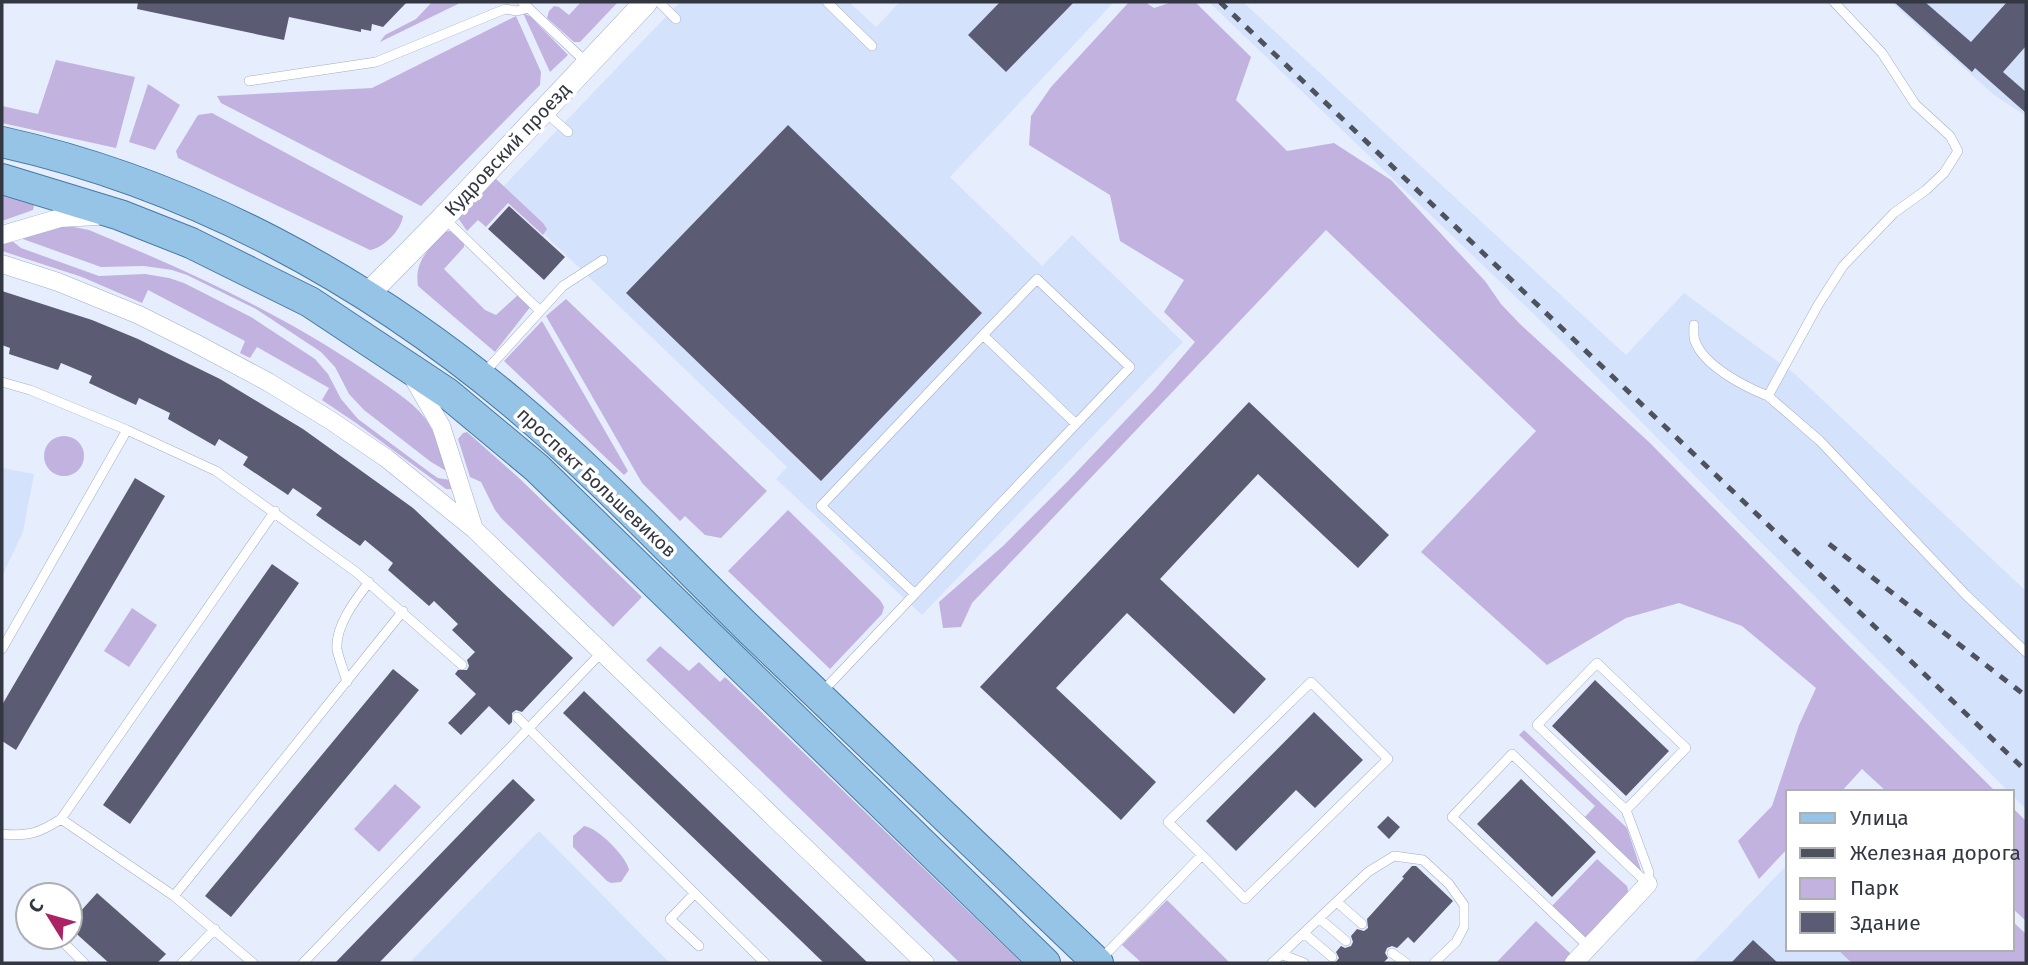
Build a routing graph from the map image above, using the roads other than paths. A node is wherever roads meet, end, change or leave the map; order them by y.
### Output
1 (646, 2) edge
2 (659, 2) edge
3 (827, 2) edge
4 (1834, 2) edge
5 (526, 5) edge
6 (676, 19) dead end
7 (872, 46) dead end
8 (588, 64) junction
9 (249, 81) dead end
10 (544, 110) junction
11 (568, 132) dead end
12 (2, 142) edge
13 (2, 179) edge
14 (120, 215) junction
15 (443, 218) junction
16 (2, 234) edge
17 (603, 260) dead end
18 (2, 264) edge
19 (367, 295) junction
20 (539, 310) junction
21 (1694, 325) dead end
22 (983, 335) junction
23 (405, 365) junction
24 (480, 377) junction
25 (2, 382) edge
26 (1768, 396) junction
27 (1076, 424) junction
28 (127, 430) junction
29 (275, 512) junction
30 (474, 528) junction
31 (369, 582) junction
32 (915, 594) junction
33 (403, 611) junction
34 (2, 649) edge
35 (2026, 652) edge
36 (601, 653) junction
37 (462, 665) dead end
38 (347, 682) junction
39 (818, 696) junction
40 (517, 717) dead end
41 (528, 729) junction
42 (1626, 810) junction
43 (61, 819) junction
44 (2, 834) edge
45 (1202, 855) junction
46 (1008, 878) junction
47 (1648, 884) junction
48 (694, 894) junction
49 (174, 895) junction
50 (1337, 902) junction
51 (983, 903) junction
52 (1321, 919) junction
53 (1362, 924) dead end
54 (215, 929) junction
55 (1305, 934) junction
56 (1346, 941) dead end
57 (699, 946) dead end
58 (1590, 947) junction
59 (1392, 953) dead end
60 (1283, 955) junction
61 (1332, 957) dead end
62 (182, 963) edge
63 (253, 963) edge
64 (303, 963) edge
65 (765, 963) edge
66 (925, 963) edge
67 (1045, 963) edge
68 (1098, 963) edge
69 (1272, 963) edge
70 (1304, 963) edge
71 (1406, 963) edge
72 (1434, 963) edge
73 (1574, 963) edge

1 - 8 street, Кудровский проезд
2 - 6 lane
3 - 7 lane
4 - 26 lane
5 - 8 lane
5 - 9 lane
8 - 10 street, Кудровский проезд
10 - 11 lane
10 - 15 street, Кудровский проезд
12 - 19 main road, проспект Большевиков
13 - 14 main road, проспект Большевиков
14 - 16 street
14 - 23 main road, проспект Большевиков
15 - 19 street, Кудровский проезд
15 - 20 lane
17 - 20 lane
18 - 30 street
19 - 24 main road, проспект Большевиков
20 - 24 lane
21 - 26 lane
22 - 27 lane
22 - 27 lane
22 - 32 lane
23 - 30 street
23 - 51 main road, проспект Большевиков
24 - 39 main road, проспект Большевиков
25 - 28 lane
26 - 35 lane
27 - 32 lane
28 - 29 lane
28 - 34 lane
29 - 31 lane
29 - 43 lane
30 - 36 street
31 - 33 lane
31 - 38 lane
32 - 39 lane
33 - 37 lane
33 - 38 lane
36 - 41 lane
36 - 66 street
38 - 49 lane
39 - 46 main road, проспект Большевиков
40 - 41 lane
41 - 48 lane
41 - 64 lane
42 - 42 lane
42 - 47 lane
43 - 44 lane
43 - 49 lane
45 - 45 lane
45 - 68 lane
46 - 51 main road
46 - 68 main road, проспект Большевиков
47 - 58 street
47 - 58 lane
48 - 57 lane
48 - 65 lane
49 - 54 lane
50 - 52 lane
50 - 53 lane
50 - 72 lane
51 - 67 main road, проспект Большевиков
52 - 55 lane
52 - 56 lane
54 - 62 lane
54 - 63 lane
55 - 60 lane
55 - 61 lane
58 - 73 street
59 - 71 lane
60 - 69 lane
60 - 70 lane

